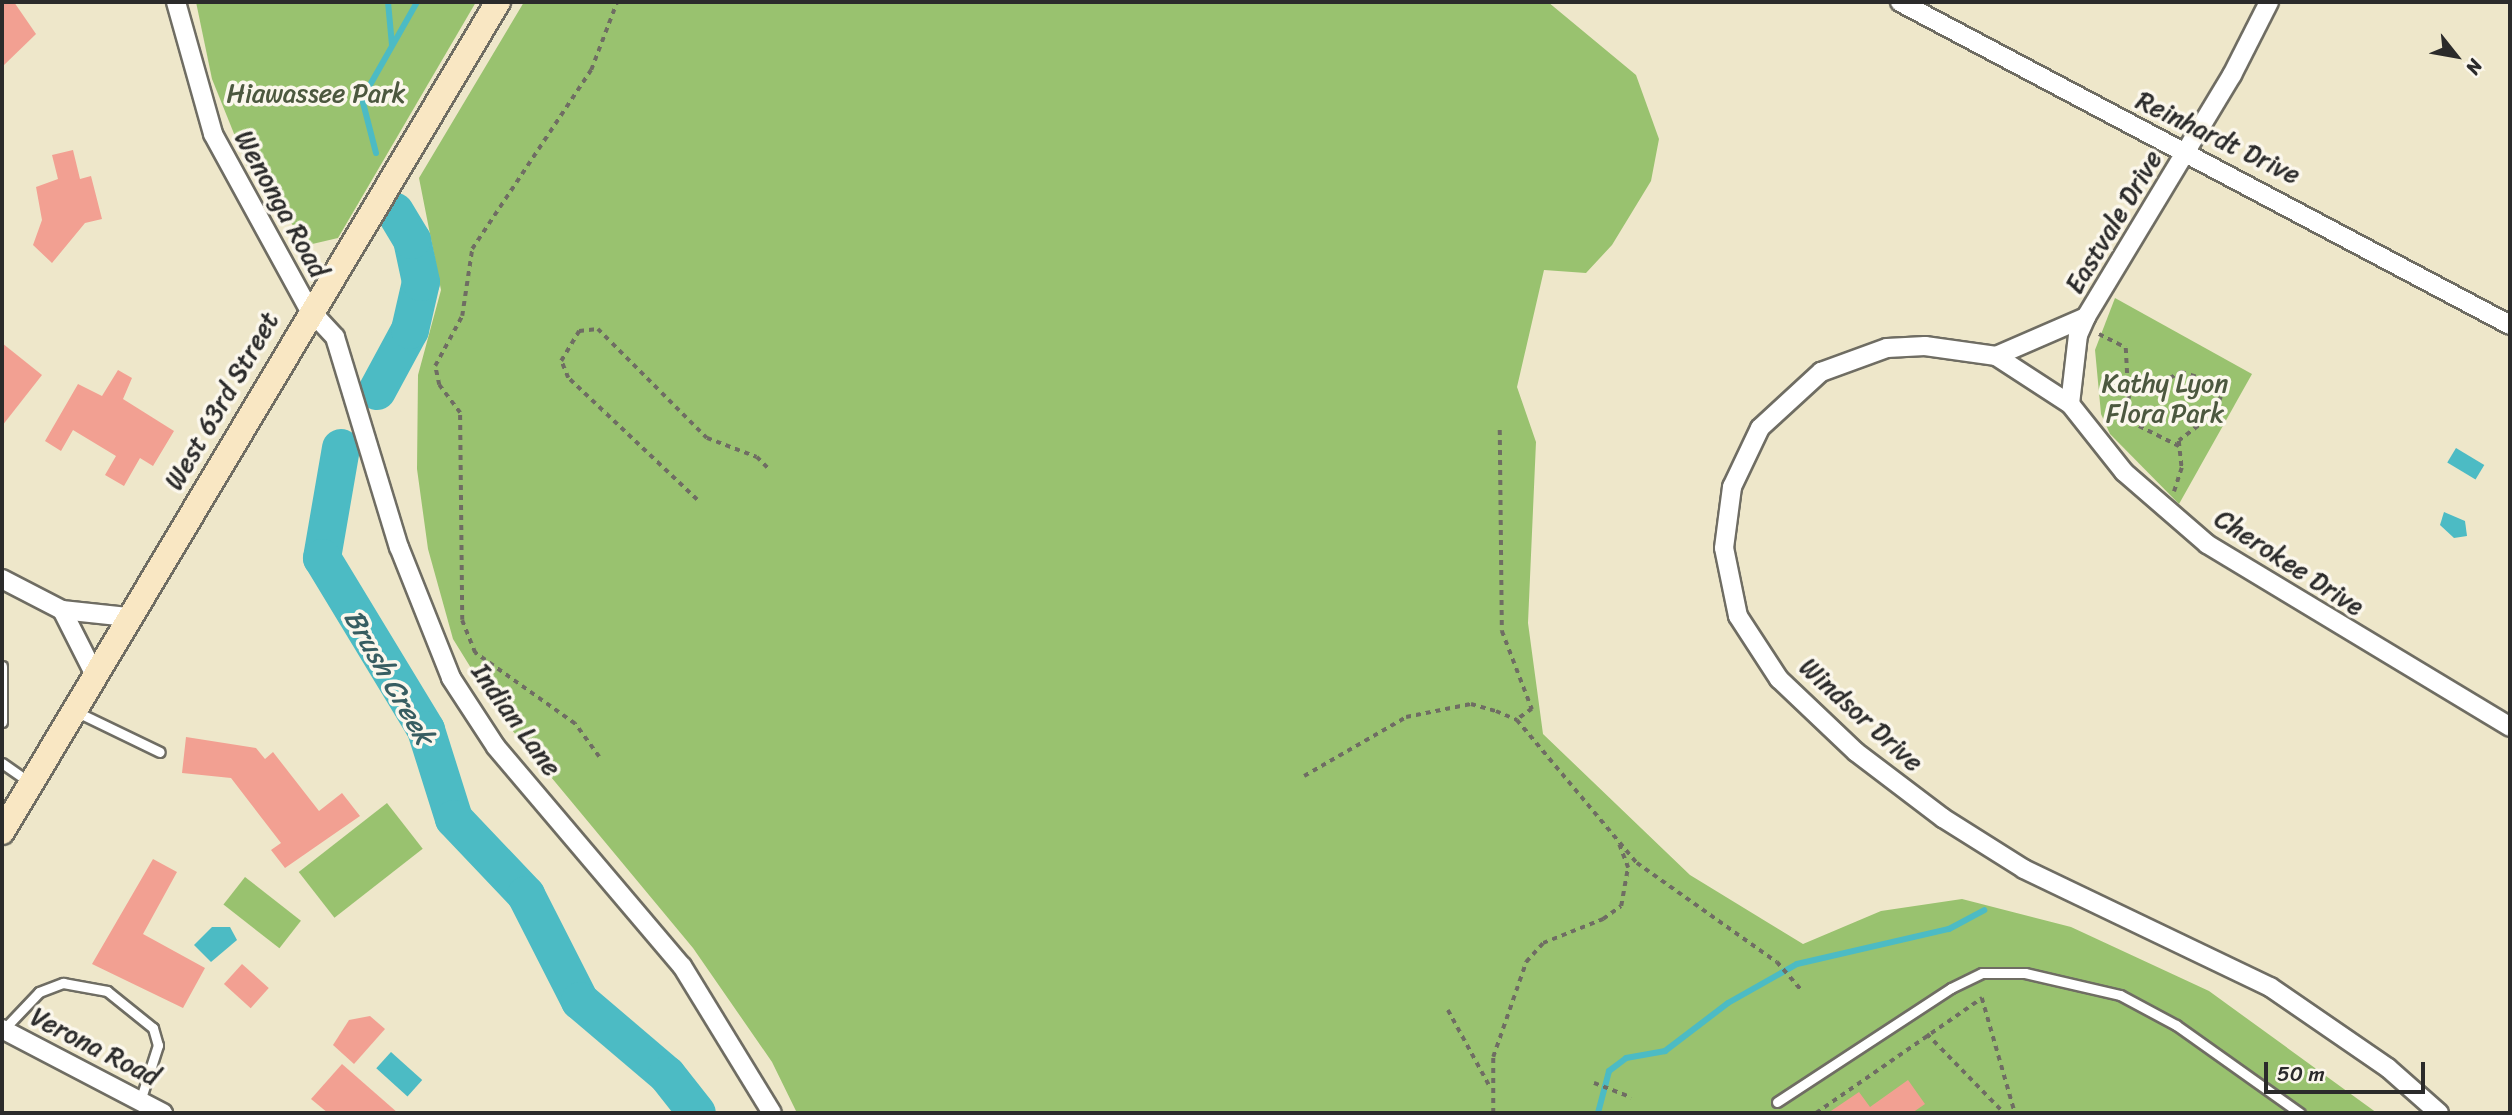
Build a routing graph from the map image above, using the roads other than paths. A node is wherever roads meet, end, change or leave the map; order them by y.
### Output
1 (176, 2) edge
2 (498, 2) edge
3 (1900, 2) edge
4 (2269, 2) edge
5 (2187, 152) junction
6 (309, 309) junction
7 (2086, 317) junction
8 (2510, 325) edge
9 (1996, 356) junction
10 (2070, 404) junction
11 (2, 579) edge
12 (62, 610) junction
13 (128, 617) junction
14 (2, 666) edge
15 (95, 675) junction
16 (74, 710) junction
17 (2, 722) edge
18 (2510, 727) edge
19 (160, 752) dead end
20 (2, 763) edge
21 (31, 783) junction
22 (2, 832) edge
23 (2, 1029) edge
24 (141, 1097) junction
25 (1777, 1102) dead end
26 (163, 1113) edge
27 (772, 1113) edge
28 (2300, 1113) edge
29 (2439, 1113) edge

1 - 6 street, Wenonga Road
2 - 6 main road, West 63rd Street
3 - 5 street, Reinhardt Drive
4 - 5 street, Eastvale Drive
5 - 7 street, Eastvale Drive
5 - 8 street, Reinhardt Drive
6 - 13 main road, West 63rd Street
6 - 27 street, Indian Lane
7 - 9 street
7 - 10 street, Eastvale Drive
9 - 10 street, Windsor Drive
9 - 29 street, Windsor Drive
10 - 18 street, Cherokee Drive
11 - 12 street
12 - 13 street
12 - 15 street
13 - 15 main road, West 63rd Street
14 - 17 lane
15 - 16 main road, West 63rd Street
16 - 19 lane
16 - 21 main road, West 63rd Street
20 - 21 lane
21 - 22 main road, West 63rd Street
23 - 24 street, Verona Road
23 - 24 lane
24 - 26 street, Verona Road
25 - 28 lane

